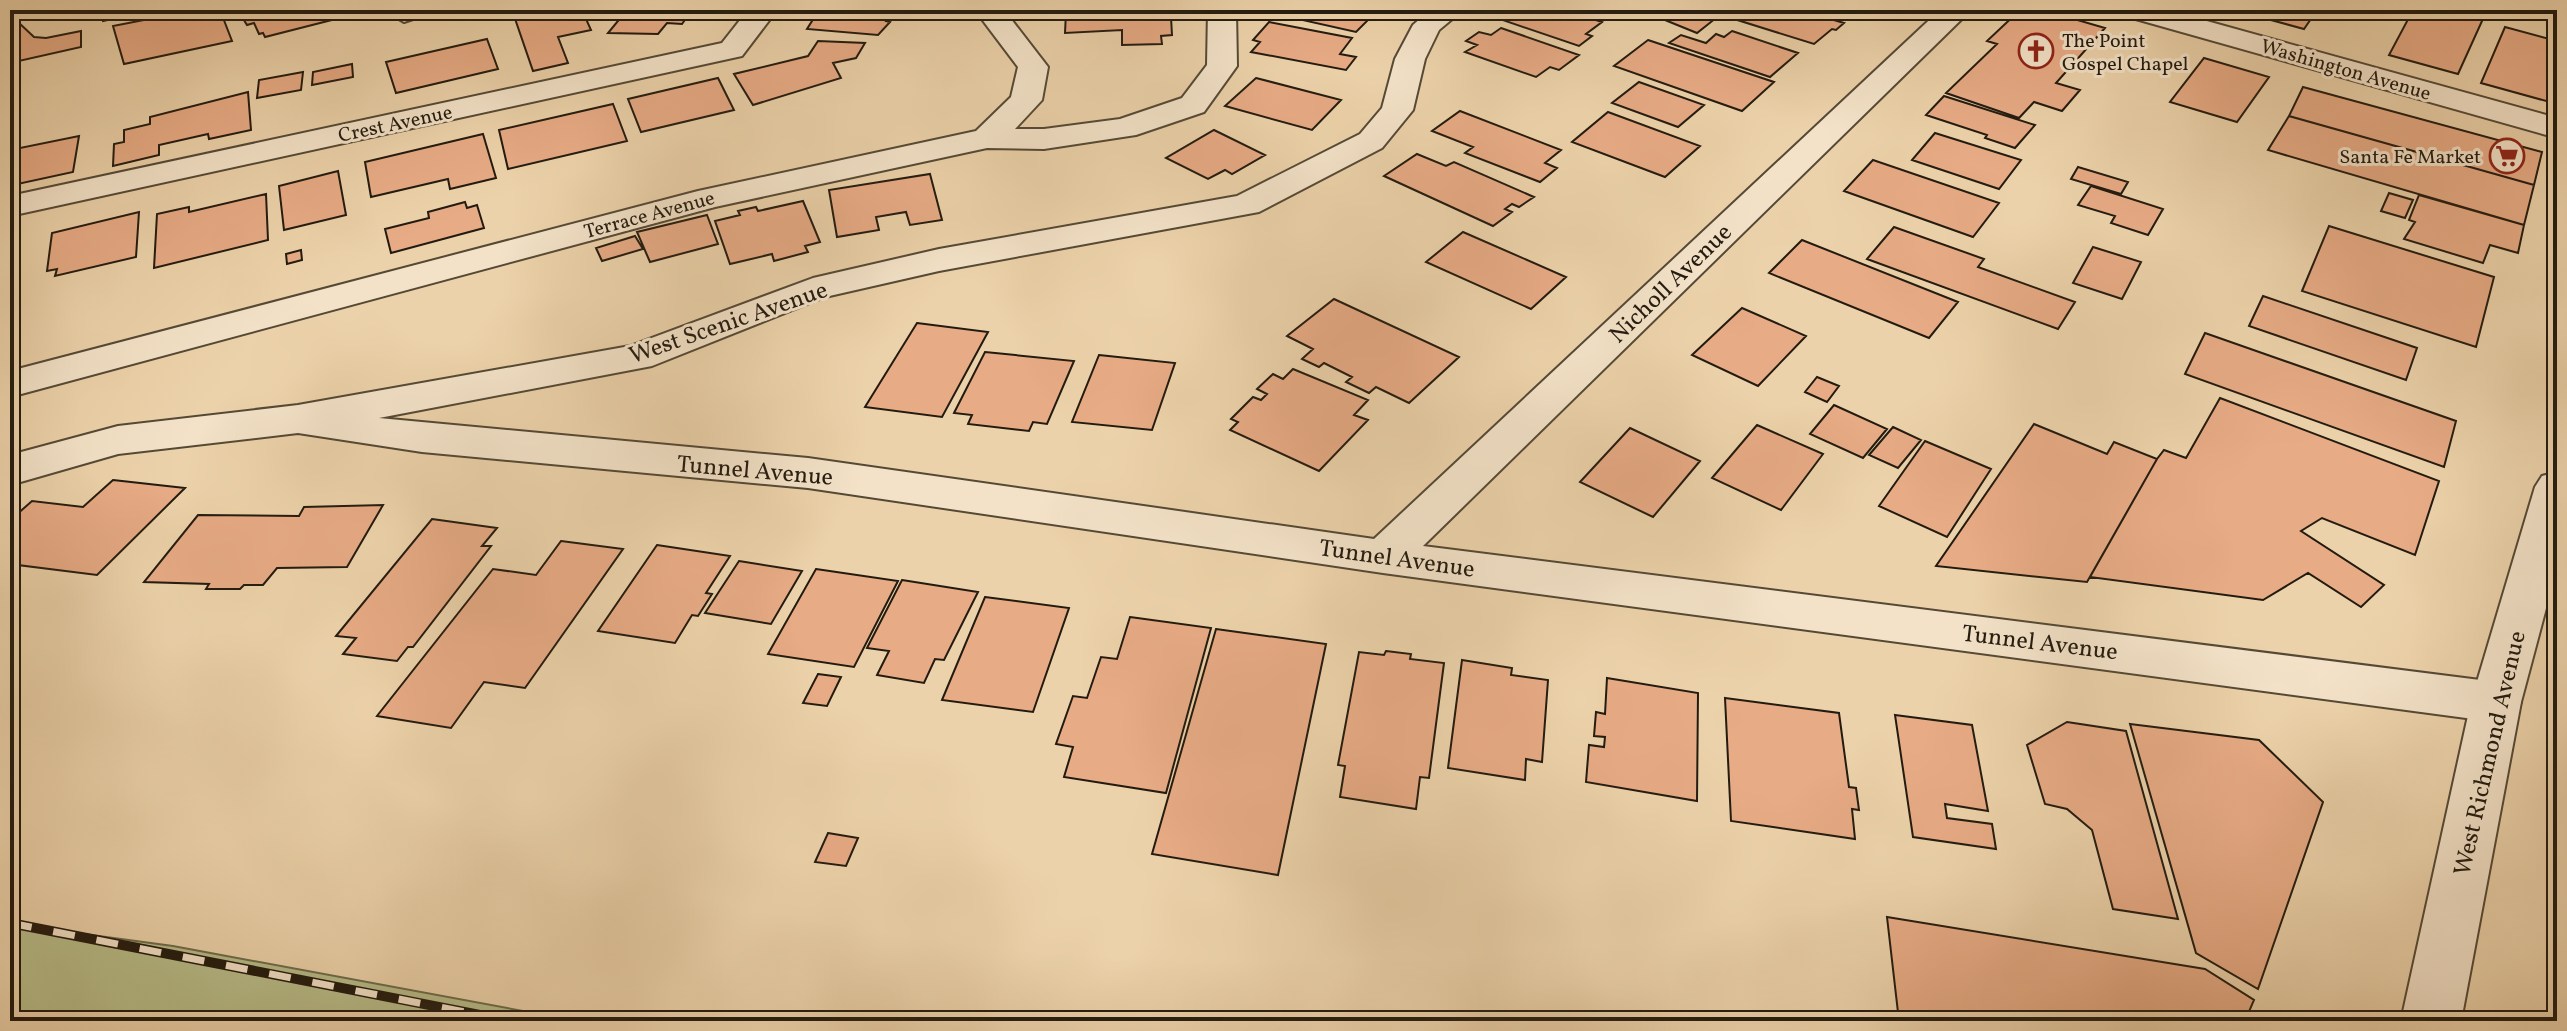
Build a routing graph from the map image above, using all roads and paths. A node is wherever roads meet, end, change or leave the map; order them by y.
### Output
1 (763, 10) edge
2 (989, 10) edge
3 (1222, 10) edge
4 (1449, 10) edge
5 (1957, 10) edge
6 (2135, 10) edge
7 (2557, 128) edge
8 (987, 138) junction
9 (10, 206) edge
10 (10, 384) edge
11 (298, 419) junction
12 (10, 470) edge
13 (2553, 513) edge
14 (1383, 557) junction
15 (2496, 702) junction
16 (2431, 1021) edge

1 - 9 street, Crest Avenue
2 - 8 street
3 - 8 street, Terrace Avenue
4 - 11 street, West Scenic Avenue
5 - 14 street, Nicholl Avenue
6 - 7 street, Washington Avenue
8 - 10 street, Terrace Avenue
11 - 12 street, West Scenic Avenue
11 - 14 street, Tunnel Avenue
13 - 15 street, West Richmond Avenue
14 - 15 street, Tunnel Avenue
15 - 16 street, West Richmond Avenue

